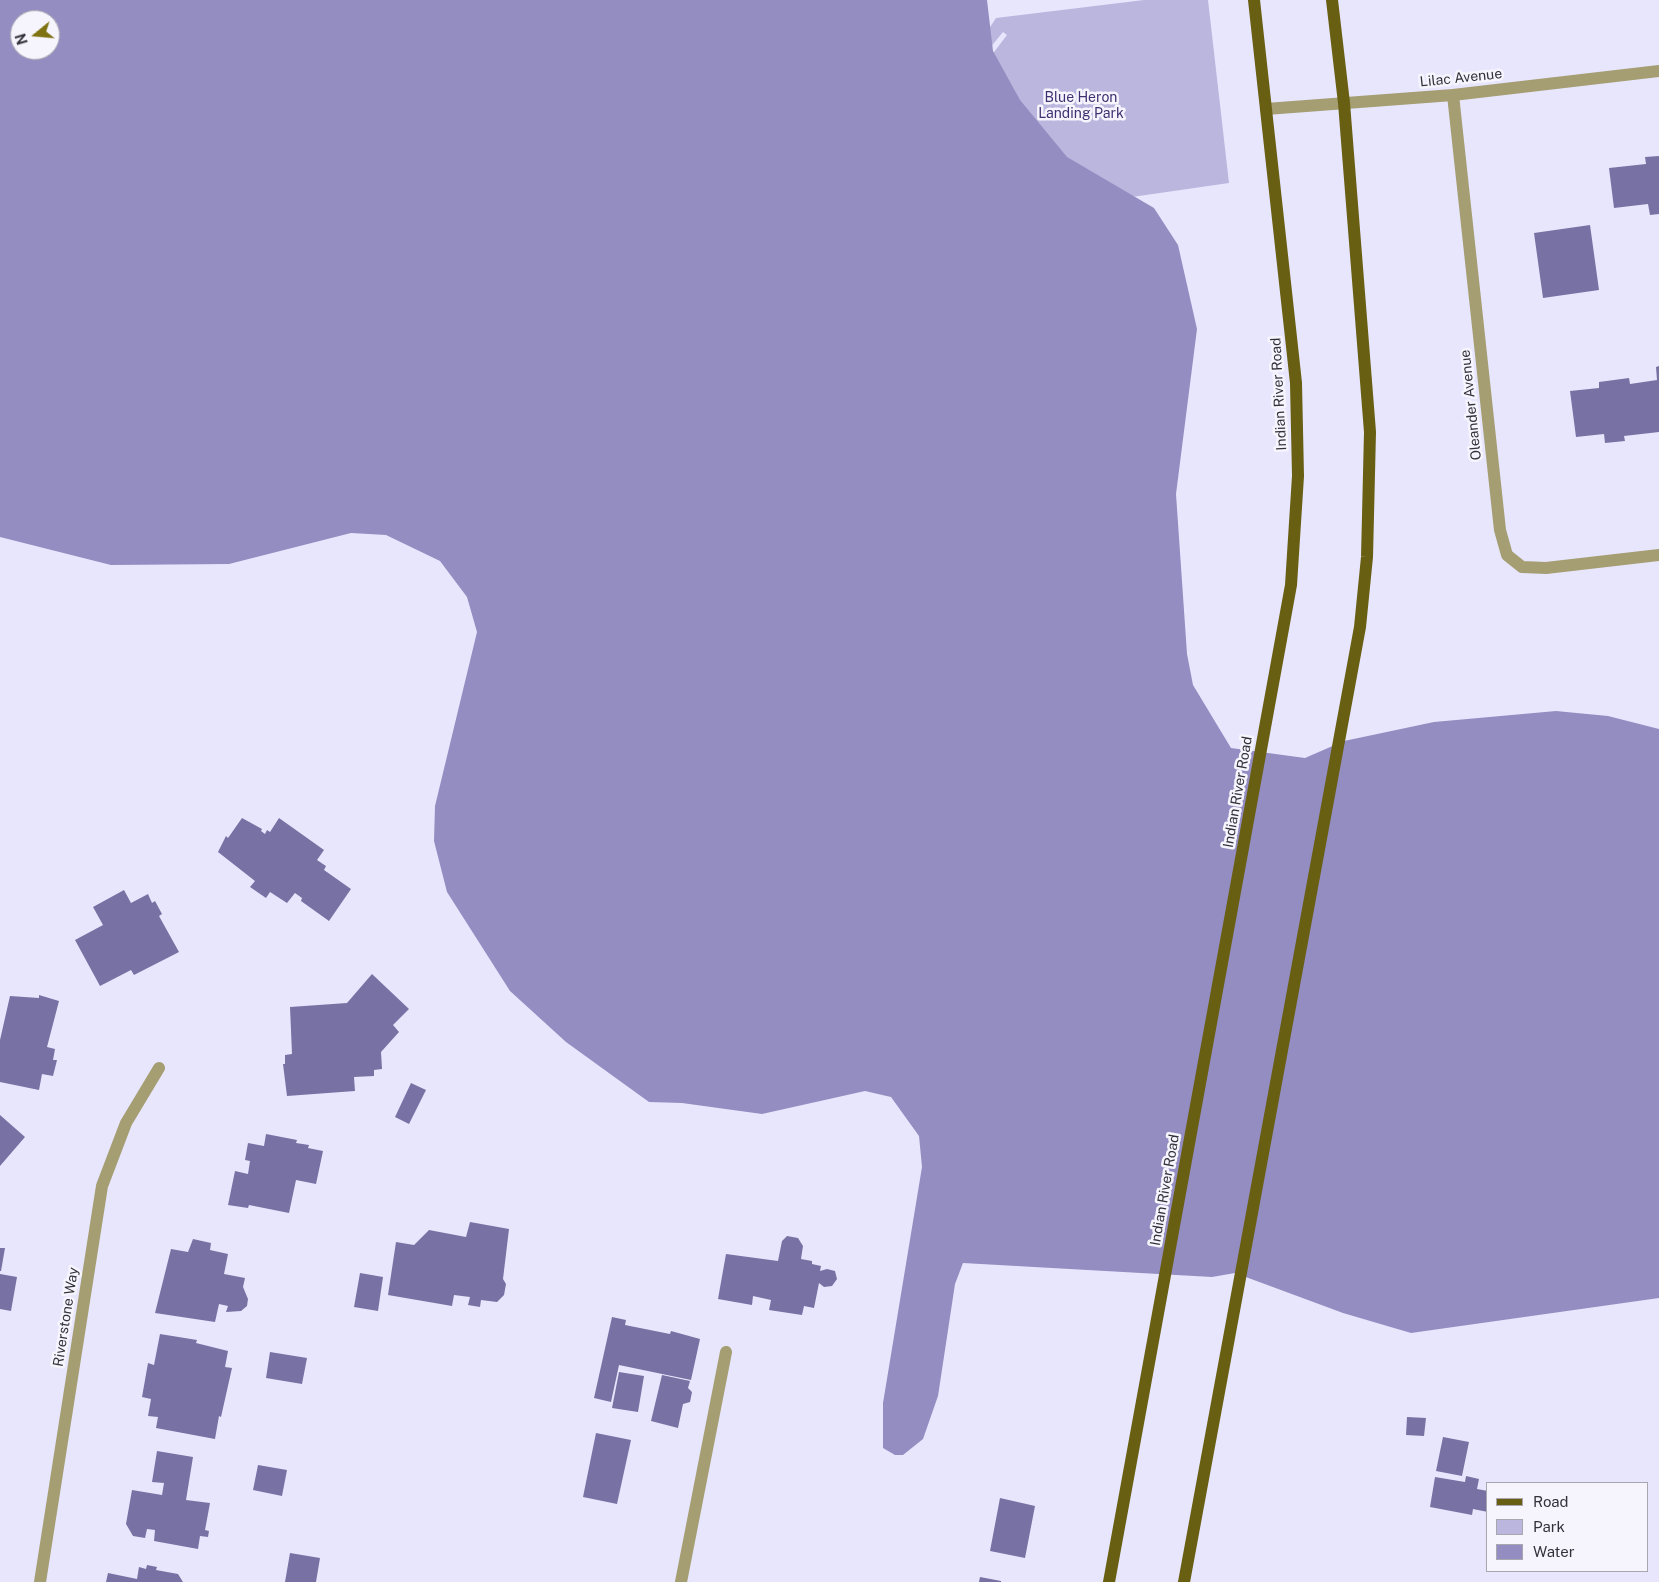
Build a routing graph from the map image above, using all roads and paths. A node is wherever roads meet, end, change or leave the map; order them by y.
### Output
1 (1254, 0) edge
2 (1332, 0) edge
3 (1659, 71) edge
4 (1453, 95) junction
5 (1344, 102) junction
6 (1266, 109) junction
7 (1659, 555) edge
8 (159, 1068) dead end
9 (726, 1352) dead end
10 (40, 1582) edge
11 (681, 1582) edge
12 (1109, 1582) edge
13 (1184, 1582) edge

1 - 6 main road, Indian River Road
2 - 5 main road
3 - 4 street, Lilac Avenue
4 - 5 street, Lilac Avenue
4 - 7 street, Oleander Avenue
5 - 6 street, Lilac Avenue
5 - 13 main road
6 - 12 main road, Indian River Road
8 - 10 street, Riverstone Way
9 - 11 street

